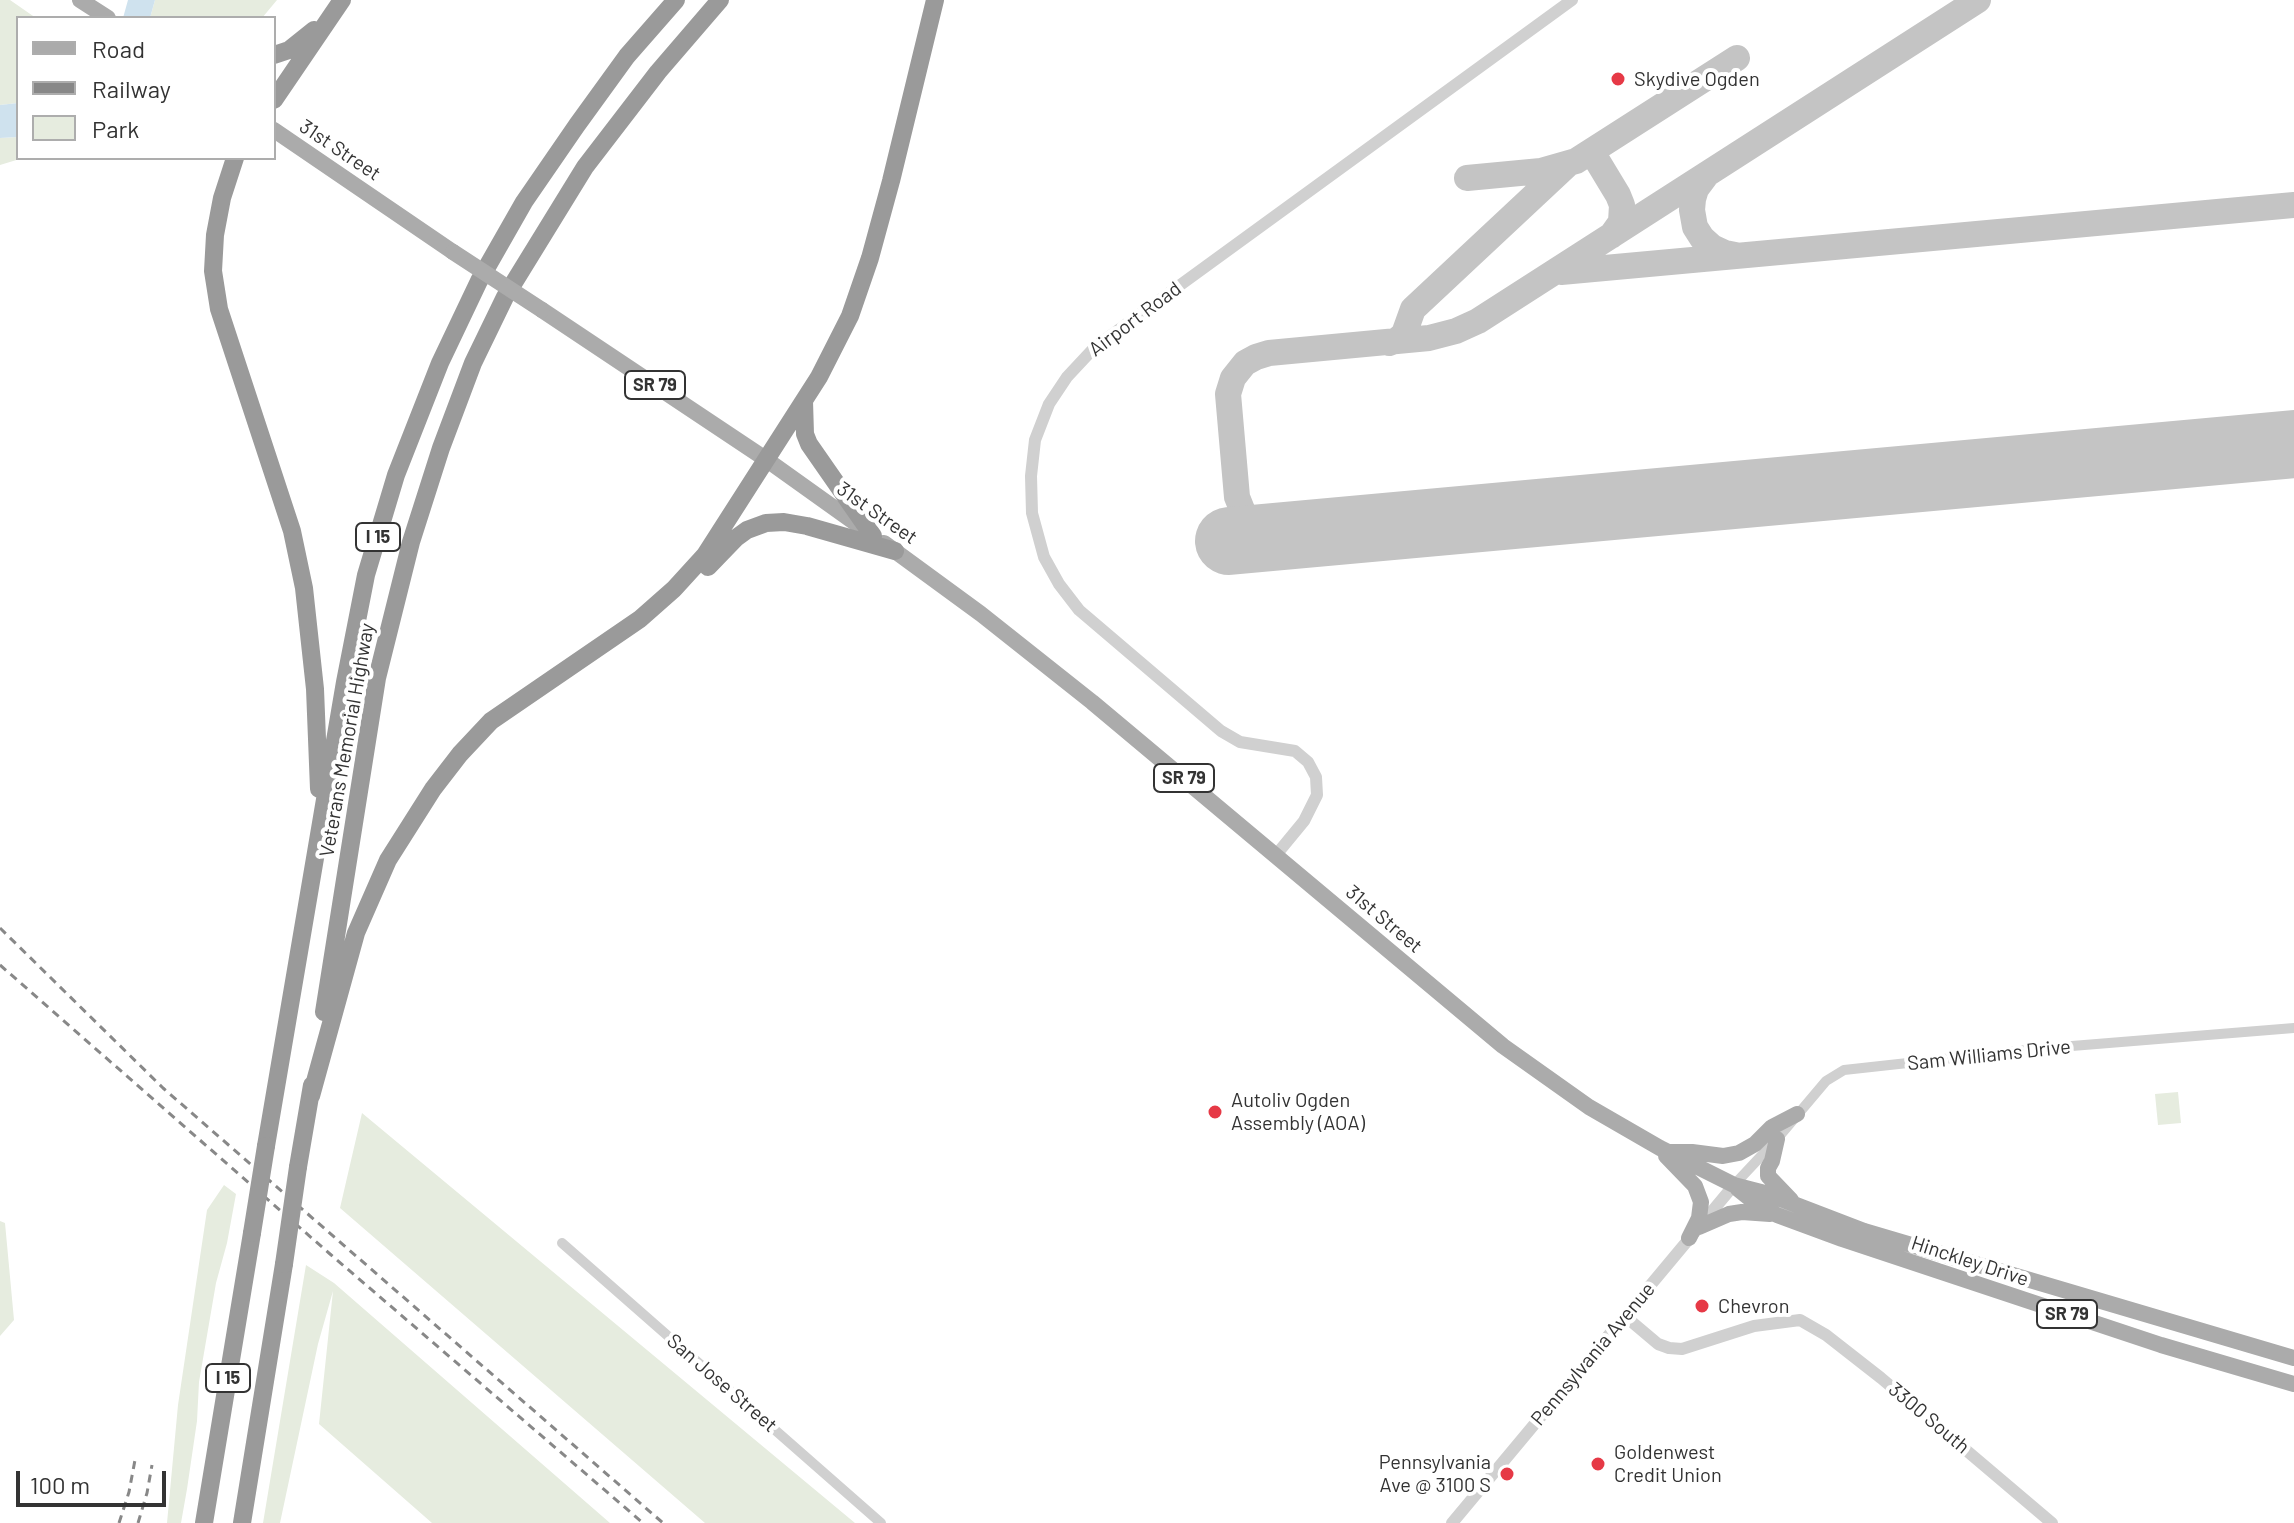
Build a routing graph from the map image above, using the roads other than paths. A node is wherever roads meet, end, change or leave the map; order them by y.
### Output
1 (80, 0) edge
2 (342, 0) edge
3 (676, 0) edge
4 (720, 0) edge
5 (935, 0) edge
6 (1572, 0) edge
7 (104, 16) edge
8 (326, 21) junction
9 (276, 54) edge
10 (276, 97) edge
11 (276, 131) edge
12 (234, 160) edge
13 (804, 401) junction
14 (767, 460) junction
15 (873, 536) junction
16 (895, 551) junction
17 (640, 619) junction
18 (321, 828) junction
19 (1276, 855) junction
20 (1421, 977) joint
21 (2294, 1028) edge
22 (311, 1096) junction
23 (1797, 1114) junction
24 (1777, 1139) junction
25 (1664, 1150) junction
26 (1734, 1185) junction
27 (1796, 1204) junction
28 (1777, 1215) junction
29 (1694, 1233) junction
30 (562, 1243) dead end
31 (1626, 1317) junction
32 (2294, 1358) edge
33 (2294, 1384) edge
34 (204, 1523) edge
35 (242, 1523) edge
36 (881, 1523) edge
37 (1452, 1523) edge
38 (2052, 1523) edge

1 - 7 main road
2 - 8 highway
3 - 18 highway, Veterans Memorial Highway / I 15
4 - 22 highway, Veterans Memorial Highway / I 15
5 - 13 highway
6 - 19 street, Airport Road
8 - 9 highway
8 - 10 highway
11 - 14 main road, 31st Street / SR 79, bridge
12 - 18 highway
13 - 14 highway
13 - 15 highway
14 - 15 main road, 31st Street / SR 79
14 - 17 highway
15 - 16 main road, 31st Street / SR 79
16 - 17 highway
16 - 19 main road, 31st Street / SR 79
17 - 22 highway
18 - 34 highway, Veterans Memorial Highway / I 15, bridge
19 - 20 main road, 31st Street / SR 79
20 - 25 main road, Hinckley Drive / SR 79
21 - 23 street, Sam Williams Drive
22 - 35 highway, Veterans Memorial Highway / I 15, bridge
23 - 24 street, Sam Williams Drive
23 - 25 main road
24 - 26 street, Sam Williams Drive
24 - 27 main road
25 - 26 main road, Hinckley Drive / SR 79
25 - 29 main road
26 - 27 main road, Hinckley Drive / SR 79
26 - 28 main road, Hinckley Drive / SR 79
26 - 29 street, Pennsylvania Avenue
27 - 32 main road, Hinckley Drive / SR 79
28 - 29 main road
28 - 33 main road, Hinckley Drive / SR 79
29 - 31 street, Pennsylvania Avenue
30 - 36 street, San Jose Street
31 - 37 street, Pennsylvania Avenue
31 - 38 street, 3300 South

